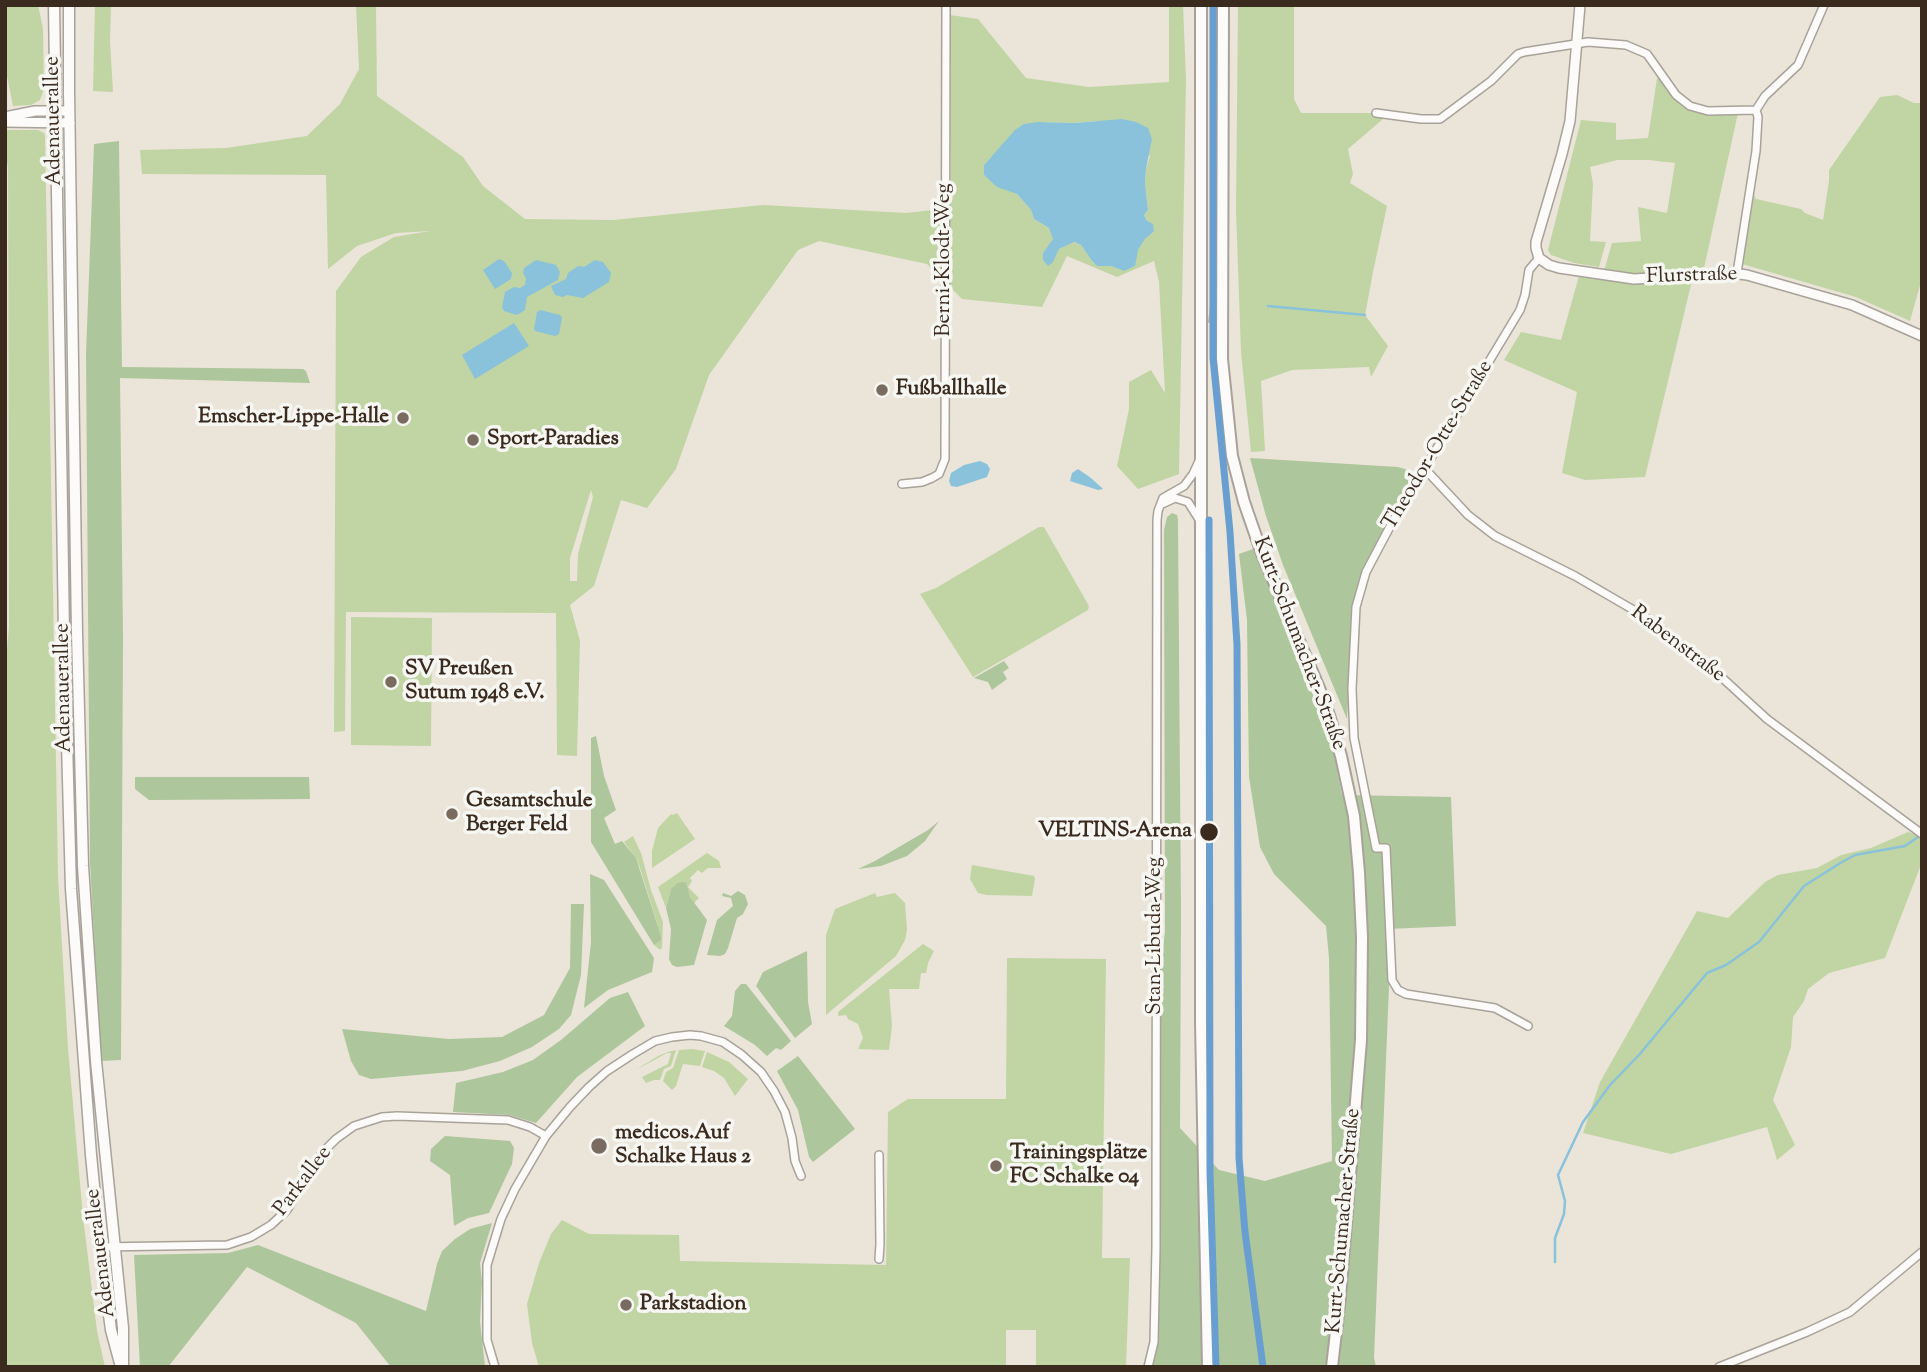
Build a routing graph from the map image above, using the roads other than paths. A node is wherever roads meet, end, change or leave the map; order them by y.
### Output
1 (54, 5) edge
2 (69, 5) edge
3 (946, 5) edge
4 (1200, 5) edge
5 (1223, 5) edge
6 (1580, 5) edge
7 (1824, 5) edge
8 (1577, 44) junction
9 (1756, 110) junction
10 (54, 111) junction
11 (69, 111) junction
12 (1376, 113) dead end
13 (5, 119) edge
14 (55, 123) junction
15 (70, 123) junction
16 (1539, 258) junction
17 (1737, 273) junction
18 (1922, 336) edge
19 (1201, 457) junction
20 (1425, 469) junction
21 (902, 484) dead end
22 (1160, 505) junction
23 (1202, 525) junction
24 (1922, 834) edge
25 (1528, 1026) dead end
26 (546, 1136) junction
27 (879, 1155) dead end
28 (801, 1176) dead end
29 (100, 1247) junction
30 (114, 1247) junction
31 (1922, 1252) edge
32 (879, 1259) dead end
33 (122, 1367) edge
34 (495, 1367) edge
35 (1148, 1367) edge
36 (1208, 1367) edge
37 (1332, 1367) edge
38 (1719, 1367) edge

1 - 10 main road, Adenauerallee
2 - 11 main road, Adenauerallee
3 - 21 street, Berni-Klodt-Weg
4 - 19 main road
5 - 37 main road, Kurt-Schumacher-Straße
6 - 8 street, Theodor-Otte-Straße
7 - 9 street
8 - 9 street
8 - 12 street
8 - 16 street, Theodor-Otte-Straße
9 - 17 street
10 - 11 street
10 - 13 street
10 - 14 main road, Adenauerallee
11 - 15 main road, Adenauerallee
13 - 14 street
14 - 15 street
14 - 29 main road, Adenauerallee
15 - 30 main road, Adenauerallee
16 - 17 street, Flurstraße
16 - 20 street, Theodor-Otte-Straße
17 - 18 street, Flurstraße
19 - 22 street
19 - 23 main road
20 - 24 street, Rabenstraße
20 - 25 street, Theodor-Otte-Straße
22 - 23 street
22 - 35 street, Stan-Libuda-Weg
23 - 36 main road
26 - 28 street
26 - 30 street, Parkallee
26 - 34 street
27 - 32 street
29 - 30 street, Parkallee
29 - 33 main road, Adenauerallee
30 - 33 main road, Adenauerallee
31 - 38 street

